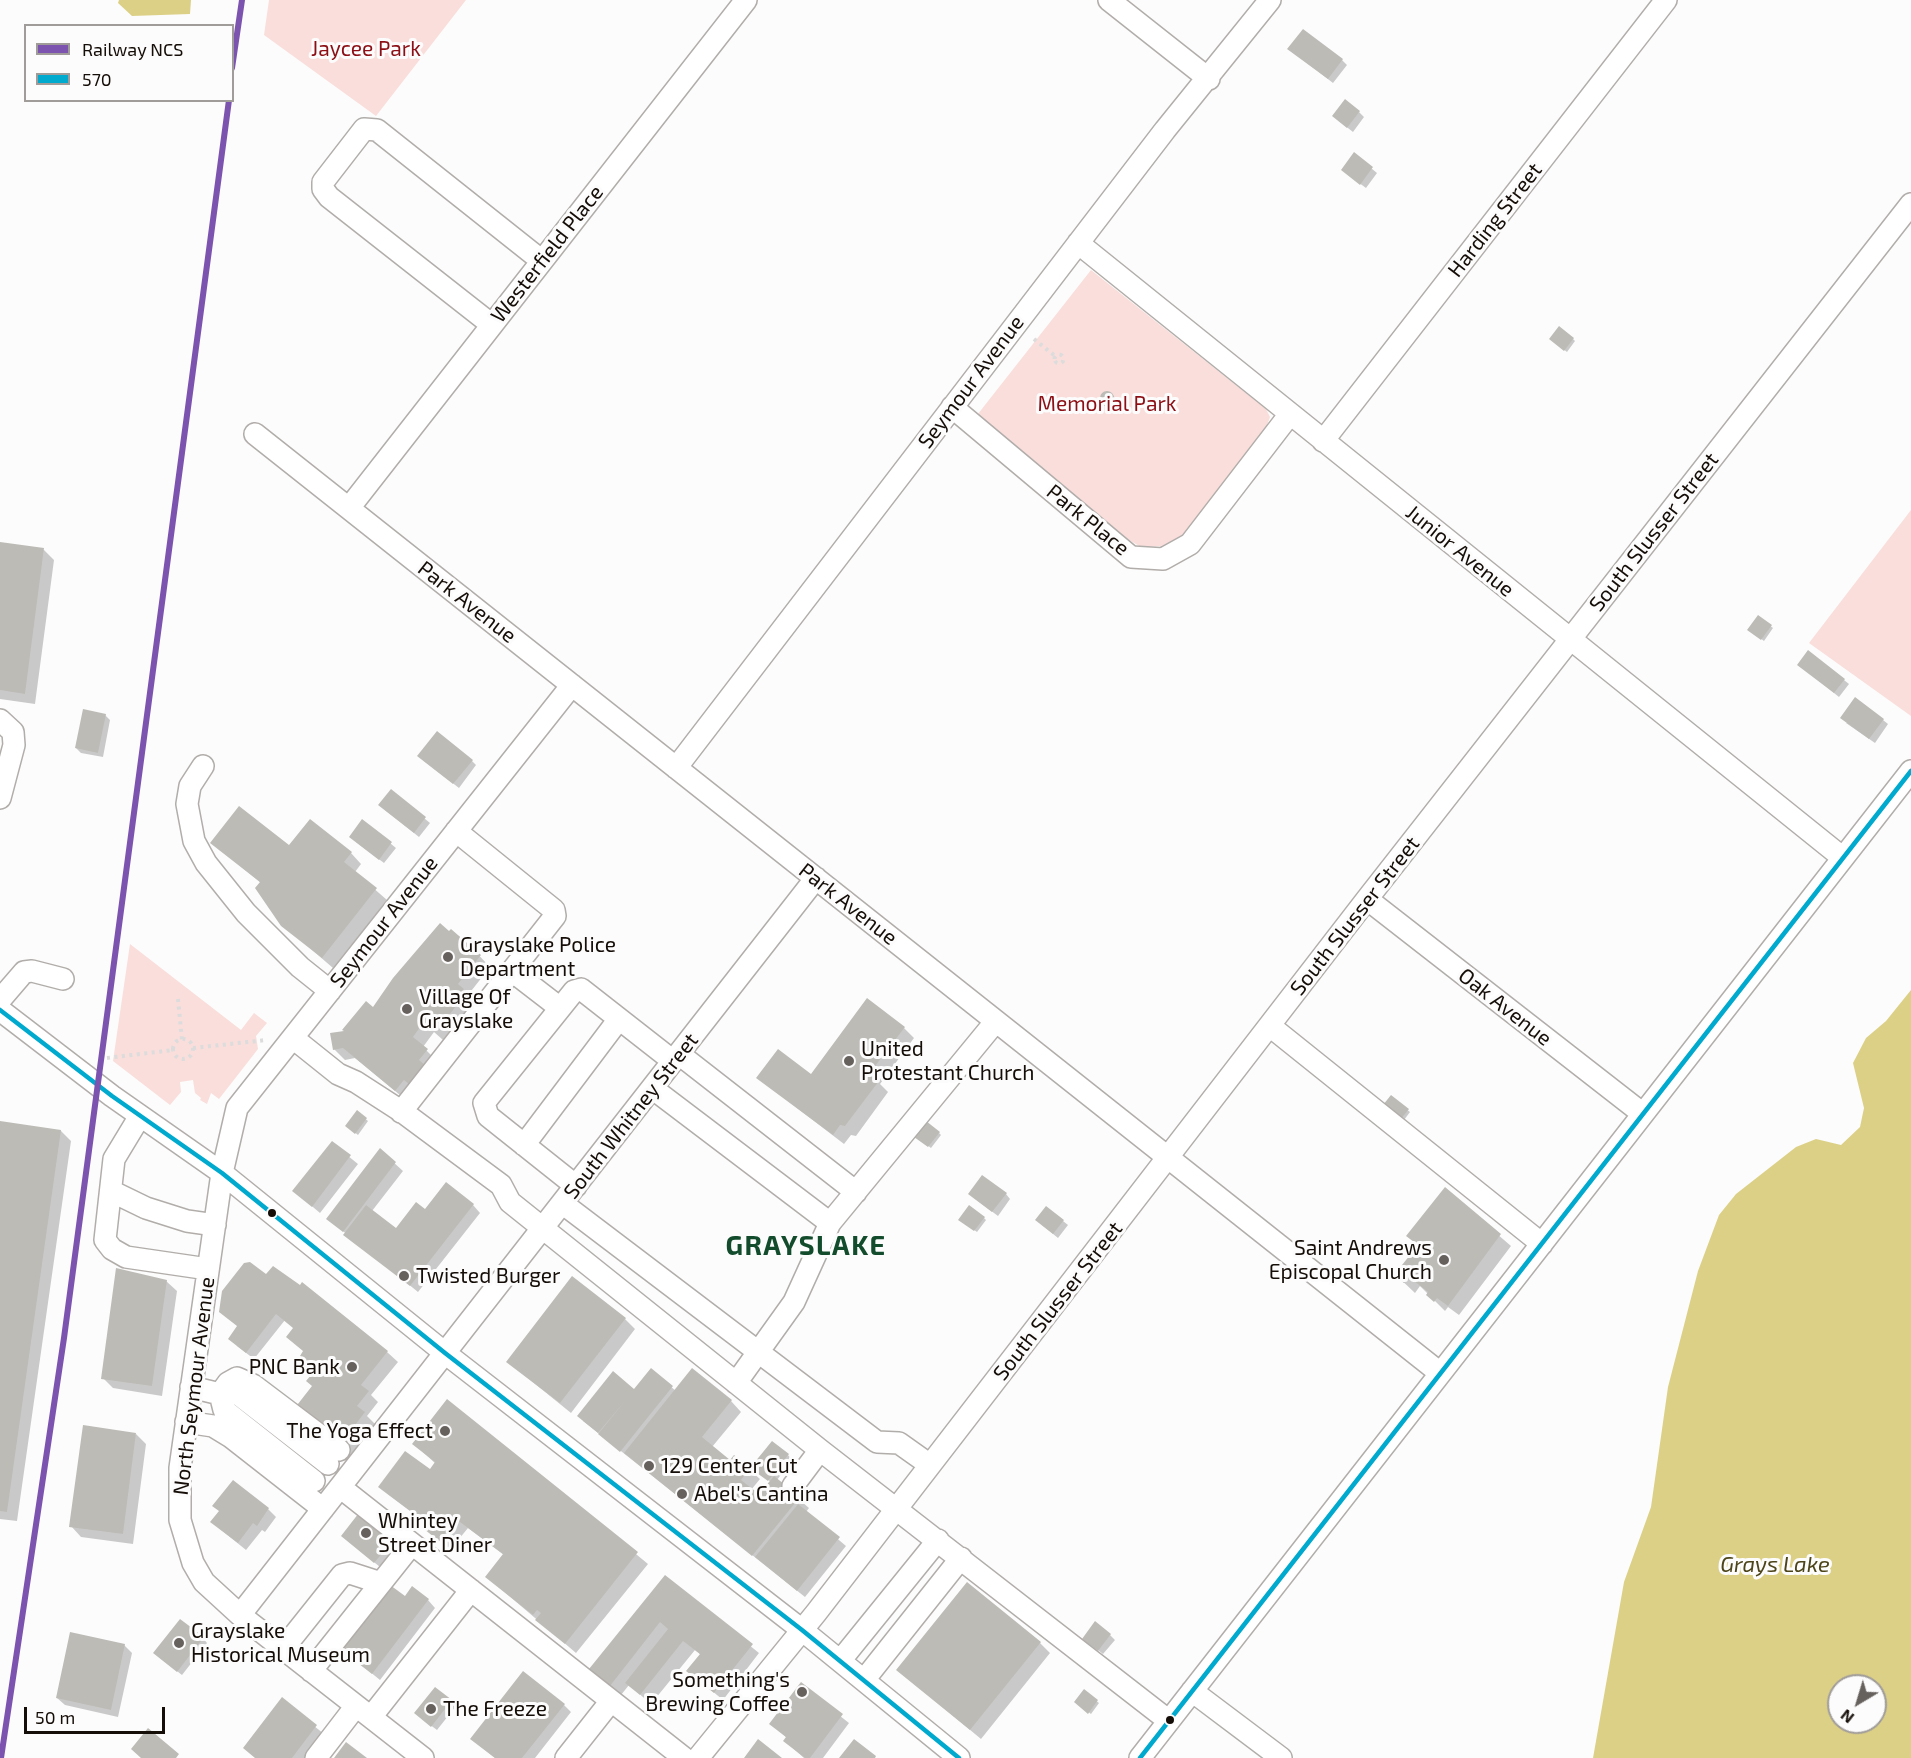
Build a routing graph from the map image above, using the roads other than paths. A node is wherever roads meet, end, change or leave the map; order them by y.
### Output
1 (746, 0) edge
2 (1109, 0) edge
3 (1270, 0) edge
4 (1666, 0) edge
5 (1209, 79) junction
6 (1911, 204) edge
7 (1078, 243) junction
8 (542, 261) junction
9 (492, 325) junction
10 (952, 407) junction
11 (1290, 414) junction
12 (255, 434) dead end
13 (1323, 441) junction
14 (349, 508) junction
15 (1570, 639) junction
16 (572, 685) junction
17 (0, 720) edge
18 (203, 766) dead end
19 (676, 768) junction
20 (1911, 771) edge
21 (0, 798) edge
22 (456, 831) junction
23 (1843, 858) junction
24 (816, 878) junction
25 (1367, 899) junction
26 (512, 971) junction
27 (63, 979) dead end
28 (330, 992) junction
29 (0, 1000) edge
30 (560, 1008) junction
31 (0, 1010) edge
32 (619, 1019) junction
33 (996, 1021) junction
34 (1270, 1026) junction
35 (292, 1038) junction
36 (676, 1058) junction
37 (652, 1088) junction
38 (401, 1112) junction
39 (1643, 1114) junction
40 (140, 1116) junction
41 (524, 1145) junction
42 (1169, 1158) junction
43 (222, 1173) junction
44 (576, 1186) junction
45 (111, 1191) junction
46 (856, 1192) junction
47 (562, 1203) junction
48 (831, 1223) junction
49 (215, 1225) junction
50 (544, 1227) junction
51 (1542, 1244) junction
52 (208, 1269) junction
53 (758, 1352) junction
54 (445, 1353) junction
55 (1440, 1373) junction
56 (736, 1383) junction
57 (191, 1387) junction
58 (220, 1394) junction
59 (186, 1422) junction
60 (820, 1450) junction
61 (930, 1465) junction
62 (793, 1486) dead end
63 (340, 1487) junction
64 (897, 1508) junction
65 (323, 1509) junction
66 (938, 1540) junction
67 (412, 1544) junction
68 (961, 1558) junction
69 (381, 1583) junction
70 (471, 1590) junction
71 (240, 1615) junction
72 (802, 1630) junction
73 (283, 1649) junction
74 (840, 1661) junction
75 (311, 1671) junction
76 (864, 1680) junction
77 (1192, 1691) junction
78 (611, 1701) junction
79 (364, 1712) junction
80 (1169, 1720) junction
81 (316, 1758) edge
82 (423, 1758) edge
83 (566, 1758) edge
84 (684, 1758) edge
85 (698, 1758) edge
86 (959, 1758) edge
87 (1140, 1758) edge
88 (1281, 1758) edge

1 - 8 street, Westerfield Place
2 - 5 street
3 - 5 street, Seymour Avenue
4 - 13 street, Harding Street
5 - 7 street, Seymour Avenue
6 - 15 street, South Slusser Street
7 - 10 street, Seymour Avenue
7 - 11 street, Junior Avenue
8 - 9 street, Westerfield Place
8 - 9 street
9 - 14 street, Westerfield Place
10 - 11 street, Park Place
10 - 19 street, Seymour Avenue
11 - 13 street, Junior Avenue
12 - 14 street, Park Avenue
13 - 15 street, Junior Avenue
14 - 16 street, Park Avenue
15 - 23 street, Junior Avenue
15 - 25 street, South Slusser Street
16 - 19 street, Park Avenue
16 - 22 street, Seymour Avenue
17 - 21 street
18 - 28 street
19 - 24 street, Park Avenue
20 - 23 street
22 - 26 street
22 - 28 street, Seymour Avenue
23 - 39 street
24 - 33 street, Park Avenue
24 - 36 street, South Whitney Street
25 - 34 street, South Slusser Street
25 - 39 street, Oak Avenue
26 - 30 street
26 - 38 street
27 - 29 street
28 - 35 street, Seymour Avenue
30 - 32 street
30 - 41 street
31 - 40 street
32 - 36 street
32 - 41 street
33 - 42 street, Park Avenue
33 - 46 street
34 - 42 street, South Slusser Street
34 - 51 street
35 - 38 street
35 - 43 street, Seymour Avenue
36 - 37 street, South Whitney Street
36 - 46 street
37 - 44 street, South Whitney Street
37 - 48 street
38 - 50 street
39 - 51 street
40 - 43 street
40 - 45 street
41 - 44 street
42 - 55 street, Park Avenue
42 - 61 street, South Slusser Street
43 - 49 street, North Seymour Avenue
43 - 54 street
44 - 47 street, South Whitney Street
45 - 49 street
45 - 52 street
46 - 48 street
47 - 50 street, South Whitney Street
47 - 53 street
48 - 53 street
49 - 52 street, North Seymour Avenue
50 - 54 street, South Whitney Street
50 - 56 street
51 - 55 street
52 - 57 street, North Seymour Avenue
53 - 56 street
53 - 61 street
54 - 63 street, South Whitney Street
54 - 72 street
55 - 77 street
56 - 60 street
57 - 58 street
57 - 59 street, North Seymour Avenue
58 - 58 street
59 - 65 street
59 - 71 street, North Seymour Avenue
60 - 62 street
60 - 64 street
61 - 64 street, South Slusser Street
63 - 65 street, South Whitney Street
63 - 67 street
64 - 66 street
64 - 72 street, South Slusser Street
65 - 71 street, South Whitney Street
66 - 68 street
66 - 74 street
67 - 69 street
67 - 70 street
68 - 76 street
68 - 80 street
69 - 73 street
69 - 75 street
70 - 78 street
70 - 79 street
71 - 73 street, North Seymour Avenue
72 - 74 street
72 - 85 street, South Slusser Street
73 - 75 street, North Seymour Avenue
74 - 76 street
75 - 79 street, North Seymour Avenue
76 - 86 street
77 - 80 street
77 - 88 street
78 - 83 street
78 - 84 street
79 - 81 street
79 - 82 street, North Seymour Avenue
80 - 87 street

